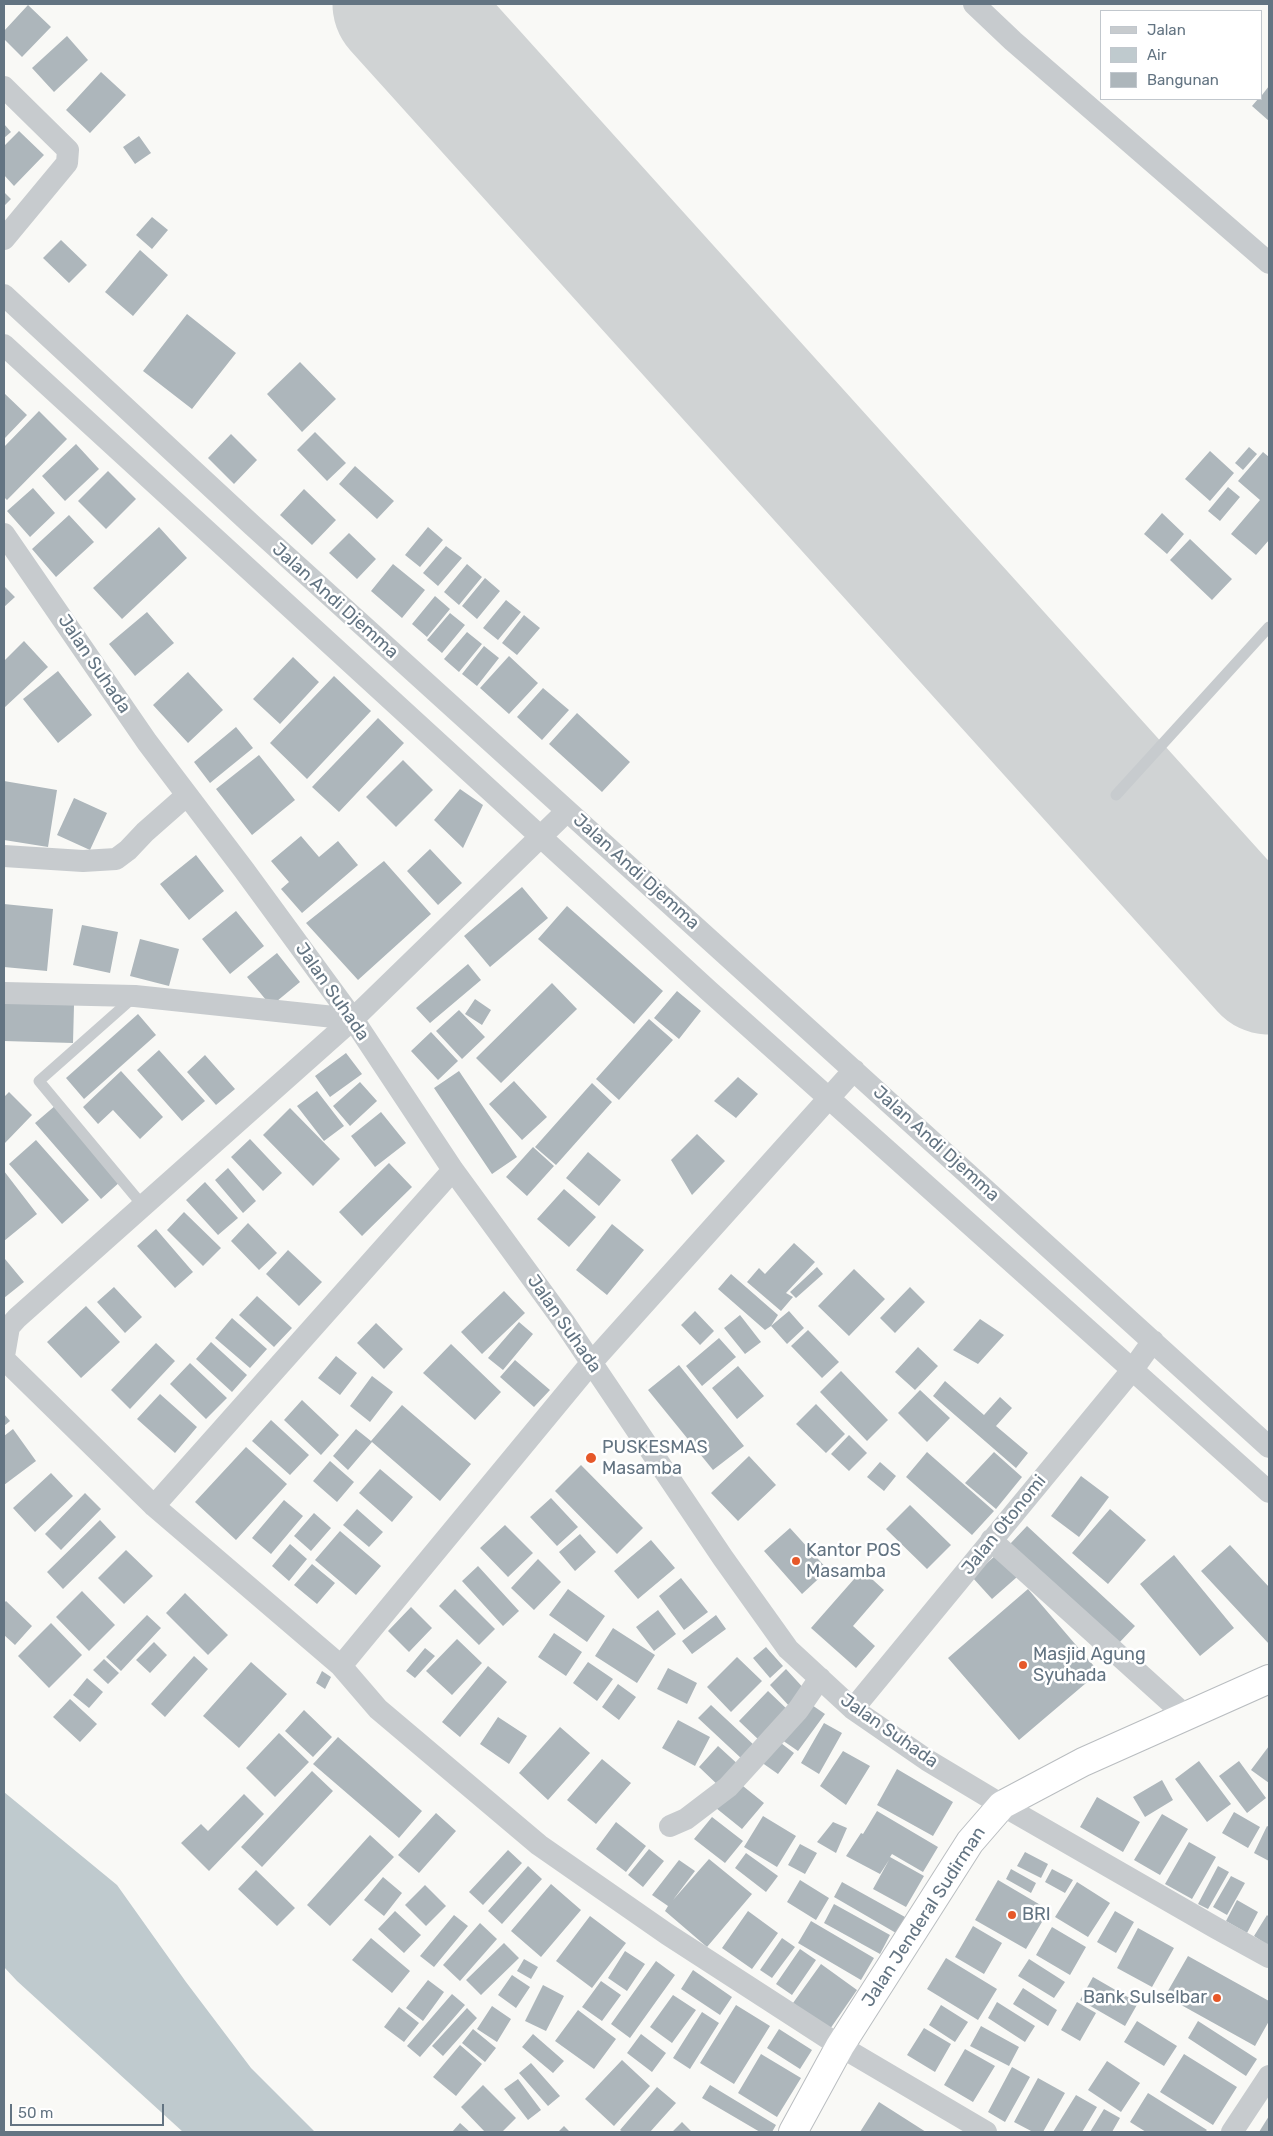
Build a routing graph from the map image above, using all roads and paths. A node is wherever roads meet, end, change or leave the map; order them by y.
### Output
1 (974, 4) edge
2 (4, 86) edge
3 (4, 239) edge
4 (1269, 263) edge
5 (4, 295) edge
6 (4, 345) edge
7 (190, 468) junction
8 (168, 494) junction
9 (4, 534) edge
10 (1269, 627) edge
11 (187, 795) junction
12 (1116, 795) dead end
13 (567, 810) junction
14 (542, 836) junction
15 (4, 856) edge
16 (4, 993) edge
17 (135, 996) junction
18 (353, 1019) junction
19 (854, 1070) junction
20 (829, 1098) junction
21 (453, 1170) junction
22 (144, 1206) junction
23 (1153, 1340) junction
24 (4, 1358) edge
25 (592, 1362) junction
26 (1132, 1369) junction
27 (1269, 1448) edge
28 (1269, 1492) edge
29 (154, 1506) junction
30 (991, 1540) junction
31 (341, 1666) junction
32 (820, 1678) junction
33 (1269, 1679) edge
34 (852, 1709) junction
35 (1186, 1716) junction
36 (1002, 1805) junction
37 (670, 1826) dead end
38 (1269, 1957) edge
39 (840, 2046) junction
40 (1269, 2076) edge
41 (793, 2132) edge
42 (986, 2132) edge
43 (1232, 2132) edge

1 - 4 street
2 - 3 street
5 - 7 street, Jalan Andi Djemma
6 - 8 street, Jalan Andi Djemma
7 - 8 street
7 - 13 street, Jalan Andi Djemma
8 - 14 street, Jalan Andi Djemma
9 - 11 street, Jalan Suhada
10 - 12 lane
11 - 15 street
11 - 18 street, Jalan Suhada
13 - 14 street
13 - 19 street, Jalan Andi Djemma
14 - 18 street
14 - 20 street, Jalan Andi Djemma
16 - 17 street
17 - 18 street
17 - 22 lane
18 - 21 street, Jalan Suhada
18 - 22 street
19 - 20 street
19 - 23 street, Jalan Andi Djemma
20 - 25 street
20 - 26 street, Jalan Andi Djemma
21 - 25 street, Jalan Suhada
21 - 29 street
22 - 24 street
23 - 26 street, Jalan Otonomi
23 - 27 street, Jalan Andi Djemma
24 - 29 street
25 - 31 street
25 - 32 street, Jalan Suhada
26 - 28 street, Jalan Andi Djemma
26 - 30 street, Jalan Otonomi
29 - 31 street
30 - 34 street, Jalan Otonomi
30 - 35 street
31 - 39 street
32 - 34 street, Jalan Suhada
32 - 37 street
33 - 35 highway, Jalan Jenderal Sudirman
34 - 36 street, Jalan Suhada
35 - 36 highway, Jalan Jenderal Sudirman
36 - 38 street, Jalan Suhada
36 - 39 highway, Jalan Jenderal Sudirman
39 - 41 highway, Jalan Jenderal Sudirman
39 - 42 street
40 - 43 street

